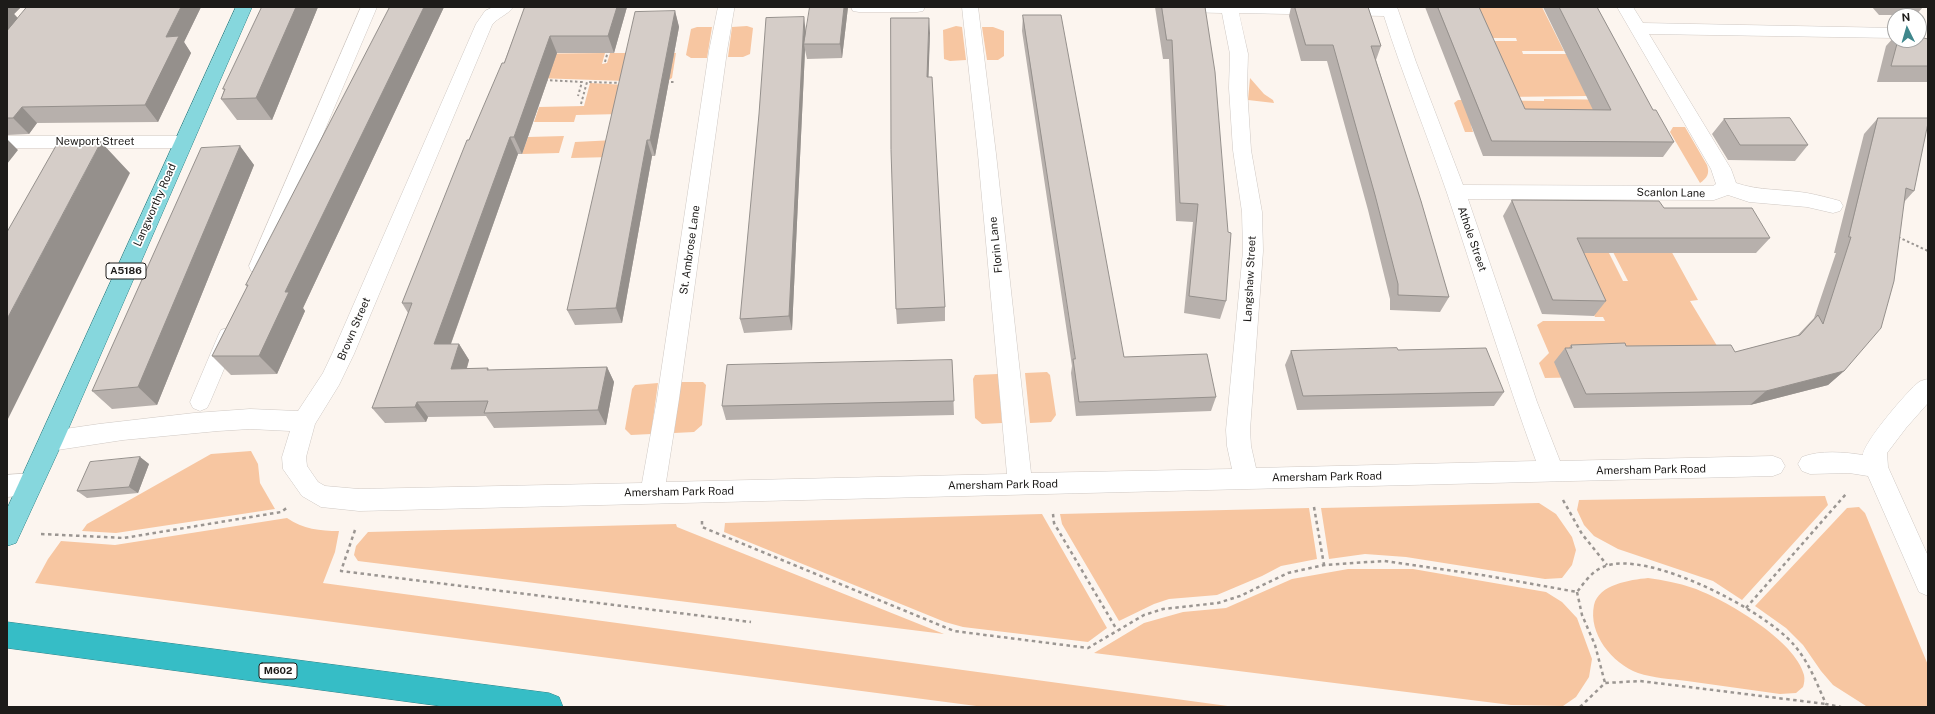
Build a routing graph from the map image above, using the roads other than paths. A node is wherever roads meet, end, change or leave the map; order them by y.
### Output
1 (244, 7) edge
2 (370, 7) edge
3 (505, 7) edge
4 (726, 7) edge
5 (859, 7) edge
6 (917, 7) edge
7 (970, 7) edge
8 (1184, 7) edge
9 (1625, 7) edge
10 (1229, 8) junction
11 (1390, 9) edge
12 (1638, 28) junction
13 (1887, 33) edge
14 (7, 142) edge
15 (183, 142) junction
16 (1725, 187) junction
17 (1456, 192) junction
18 (1834, 206) dead end
19 (253, 278) edge
20 (234, 322) edge
21 (1927, 391) edge
22 (200, 402) dead end
23 (304, 421) junction
24 (51, 441) junction
25 (1810, 464) dead end
26 (1773, 466) dead end
27 (1876, 467) junction
28 (1552, 472) junction
29 (1246, 479) junction
30 (31, 484) junction
31 (1020, 484) junction
32 (7, 486) edge
33 (652, 493) junction
34 (8, 532) edge
35 (1928, 584) edge
36 (7, 635) edge
37 (549, 707) edge

1 - 15 main road, Langworthy Road / A5186
2 - 19 lane
3 - 23 street, Brown Street
4 - 33 street, St. Ambrose Lane
5 - 6 street
7 - 31 street, Florin Lane
8 - 10 street
9 - 12 street
10 - 11 street
10 - 29 street, Langshaw Street
11 - 17 street, Athole Street
12 - 13 street
12 - 16 street
14 - 15 street, Newport Street
15 - 24 main road, Langworthy Road / A5186
16 - 17 street, Scanlon Lane
16 - 18 street
17 - 28 street, Athole Street
20 - 22 lane
21 - 27 street
23 - 24 street
23 - 33 street, Amersham Park Road
24 - 30 main road, Langworthy Road / A5186
25 - 27 street
26 - 28 street, Amersham Park Road
27 - 35 street
28 - 29 street, Amersham Park Road
29 - 31 street, Amersham Park Road
30 - 32 street
30 - 34 main road, Langworthy Road / A5186
31 - 33 street, Amersham Park Road
36 - 37 highway, M602

